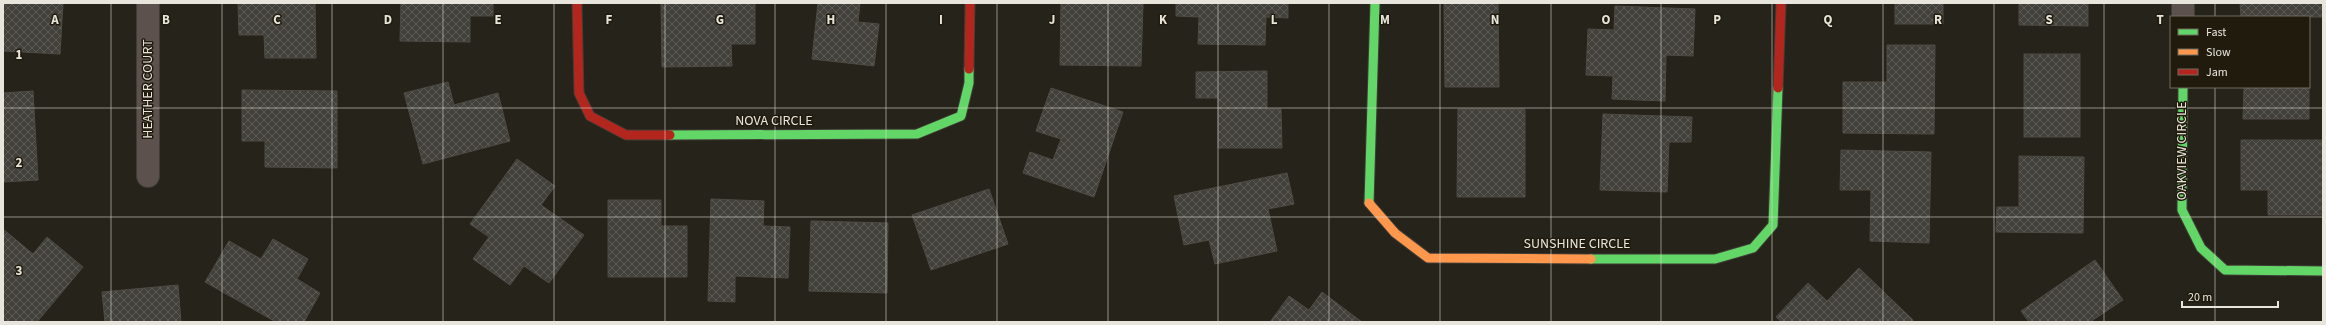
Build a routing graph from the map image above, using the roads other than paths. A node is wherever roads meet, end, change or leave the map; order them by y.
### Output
1 (148, 3) edge
2 (577, 3) edge
3 (970, 3) edge
4 (1375, 3) edge
5 (1781, 3) edge
6 (2183, 3) edge
7 (2183, 16) edge
8 (2183, 88) edge
9 (148, 176) dead end
10 (2323, 271) edge

1 - 9 street, HEATHER COURT
2 - 3 street, NOVA CIRCLE
4 - 5 street, SUNSHINE CIRCLE
6 - 7 street
8 - 10 street, OAKVIEW CIRCLE

